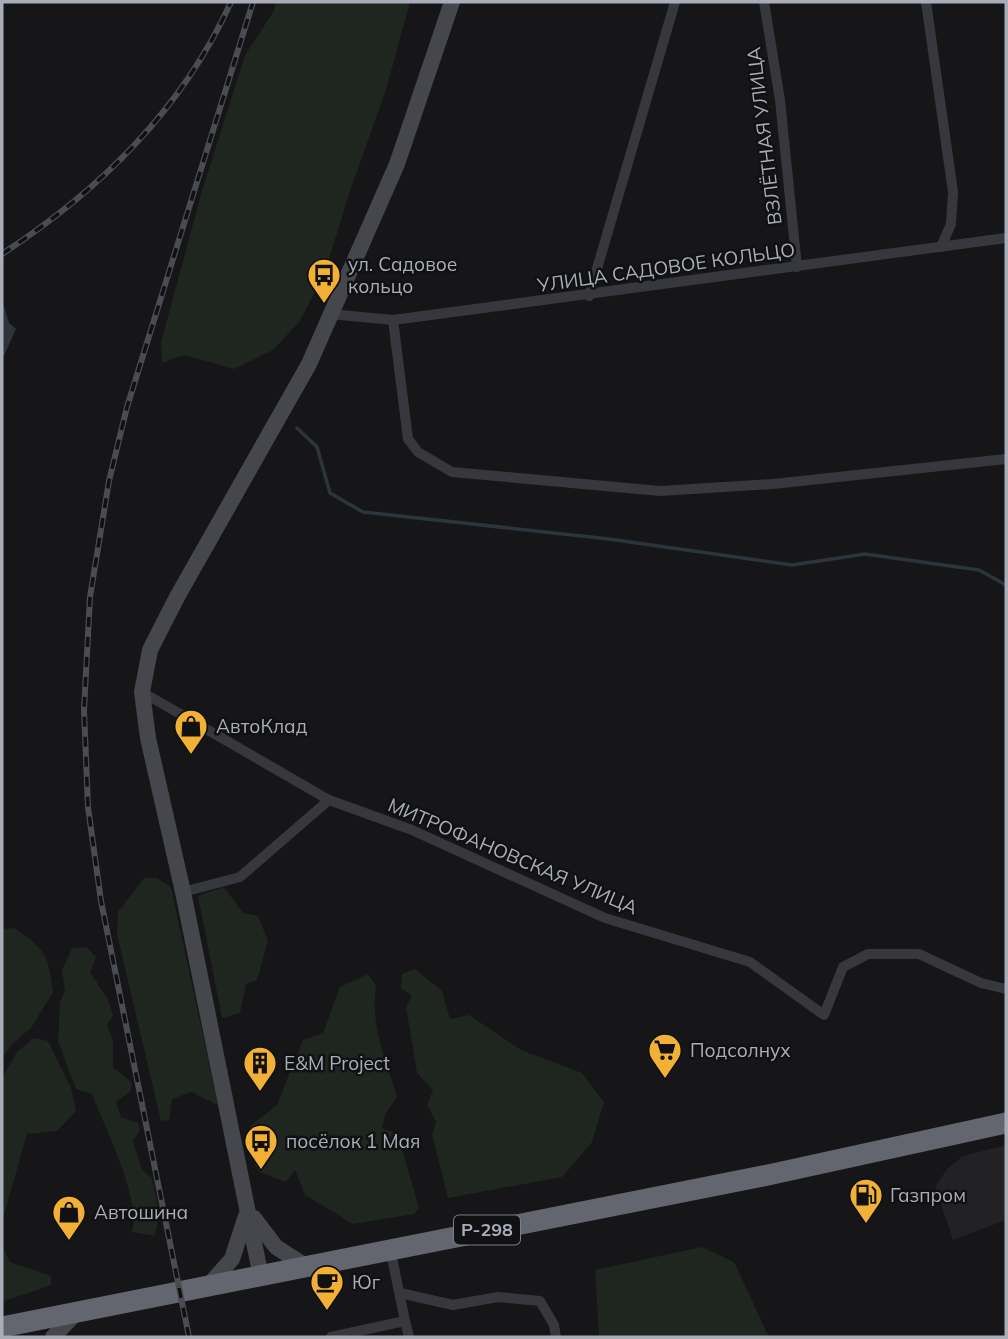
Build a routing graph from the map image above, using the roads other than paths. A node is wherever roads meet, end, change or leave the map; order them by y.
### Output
1 (452, 2) edge
2 (675, 2) edge
3 (764, 2) edge
4 (926, 2) edge
5 (1006, 238) edge
6 (941, 247) junction
7 (797, 267) junction
8 (589, 296) junction
9 (330, 314) junction
10 (393, 320) junction
11 (1006, 458) edge
12 (142, 692) junction
13 (329, 800) junction
14 (183, 892) junction
15 (1006, 989) edge
16 (1006, 1122) edge
17 (247, 1207) junction
18 (390, 1248) junction
19 (307, 1267) junction
20 (261, 1277) junction
21 (207, 1287) junction
22 (400, 1293) junction
23 (78, 1312) junction
24 (405, 1321) junction
25 (11, 1330) edge
26 (53, 1337) edge
27 (331, 1337) edge
28 (409, 1337) edge
29 (556, 1337) edge

1 - 9 street
2 - 8 street
3 - 7 street, ВЗЛЁТНАЯ УЛИЦА
4 - 6 street
5 - 6 street, УЛИЦА САДОВОЕ КОЛЬЦО
6 - 7 street, УЛИЦА САДОВОЕ КОЛЬЦО
7 - 8 street, УЛИЦА САДОВОЕ КОЛЬЦО
8 - 10 street, УЛИЦА САДОВОЕ КОЛЬЦО
9 - 10 street, УЛИЦА САДОВОЕ КОЛЬЦО
9 - 12 street
10 - 11 street
12 - 13 street, МИТРОФАНОВСКАЯ УЛИЦА
12 - 14 street
13 - 14 street
13 - 15 street, МИТРОФАНОВСКАЯ УЛИЦА
14 - 17 street
16 - 18 highway, Р-298
17 - 19 street
17 - 20 street
17 - 21 street
18 - 19 highway, Р-298
18 - 22 street
19 - 20 highway, Р-298
20 - 21 highway, Р-298
21 - 23 highway, Р-298
22 - 24 street
22 - 29 street
23 - 25 highway, Р-298
23 - 26 street
24 - 27 street
24 - 28 street

